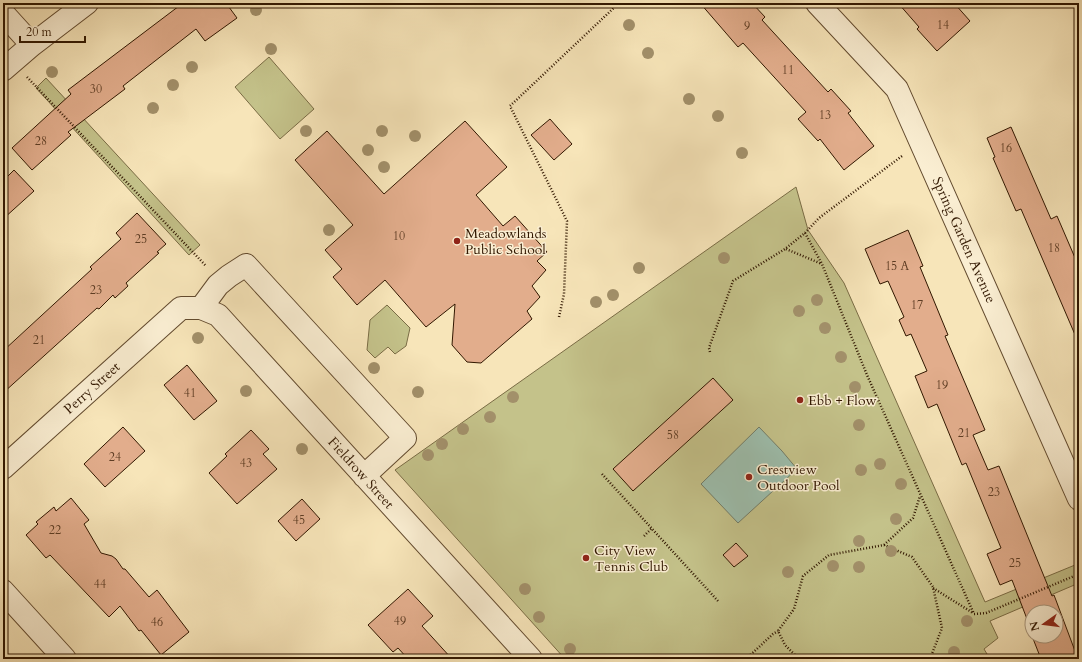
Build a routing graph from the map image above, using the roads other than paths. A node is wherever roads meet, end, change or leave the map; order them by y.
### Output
1 (88, 3) edge
2 (818, 3) edge
3 (3, 13) edge
4 (32, 46) junction
5 (8, 66) edge
6 (191, 308) junction
7 (3, 468) edge
8 (364, 476) junction
9 (1079, 499) edge
10 (3, 591) edge
11 (65, 659) edge
12 (531, 659) edge

1 - 4 street
2 - 9 street, Spring Garden Avenue
3 - 4 street
4 - 5 street
6 - 7 street, Perry Street
6 - 8 street, Fieldrow Street
6 - 8 street, Perry Street
8 - 12 street, Fieldrow Street
10 - 11 street

